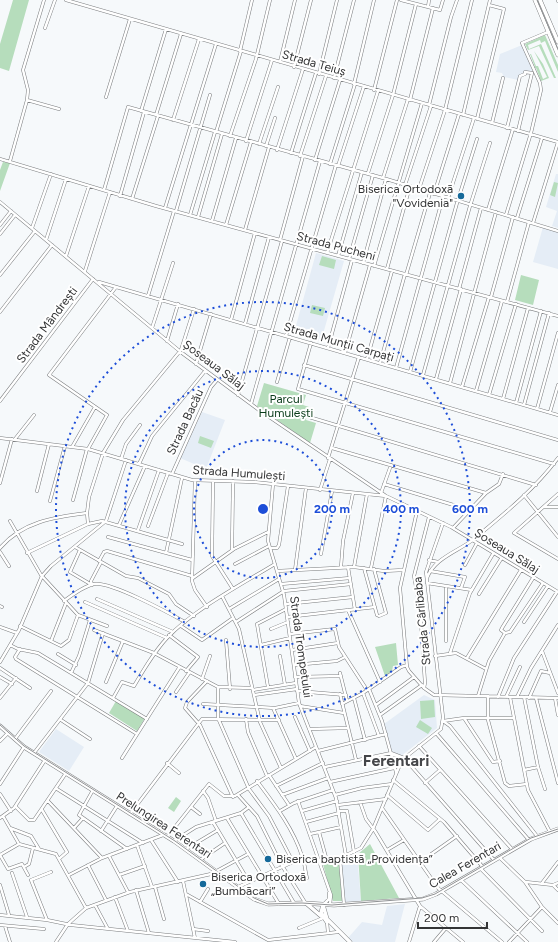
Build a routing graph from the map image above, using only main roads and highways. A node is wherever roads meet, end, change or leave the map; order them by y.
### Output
1 (535, 0) edge
2 (540, 0) edge
3 (558, 42) edge
4 (558, 55) edge
5 (0, 726) edge
6 (558, 829) edge
7 (306, 904) junction
8 (323, 905) junction
9 (330, 905) junction
10 (324, 917) junction
11 (333, 926) junction
12 (350, 942) edge

1 - 4 main road
2 - 3 main road
5 - 7 main road, Prelungirea Ferentari
6 - 9 main road, Calea Ferentari
7 - 8 main road, Prelungirea Ferentari
7 - 10 main road
8 - 9 main road, Prelungirea Ferentari
8 - 10 main road
9 - 10 main road
10 - 11 main road
10 - 11 main road
11 - 12 main road

